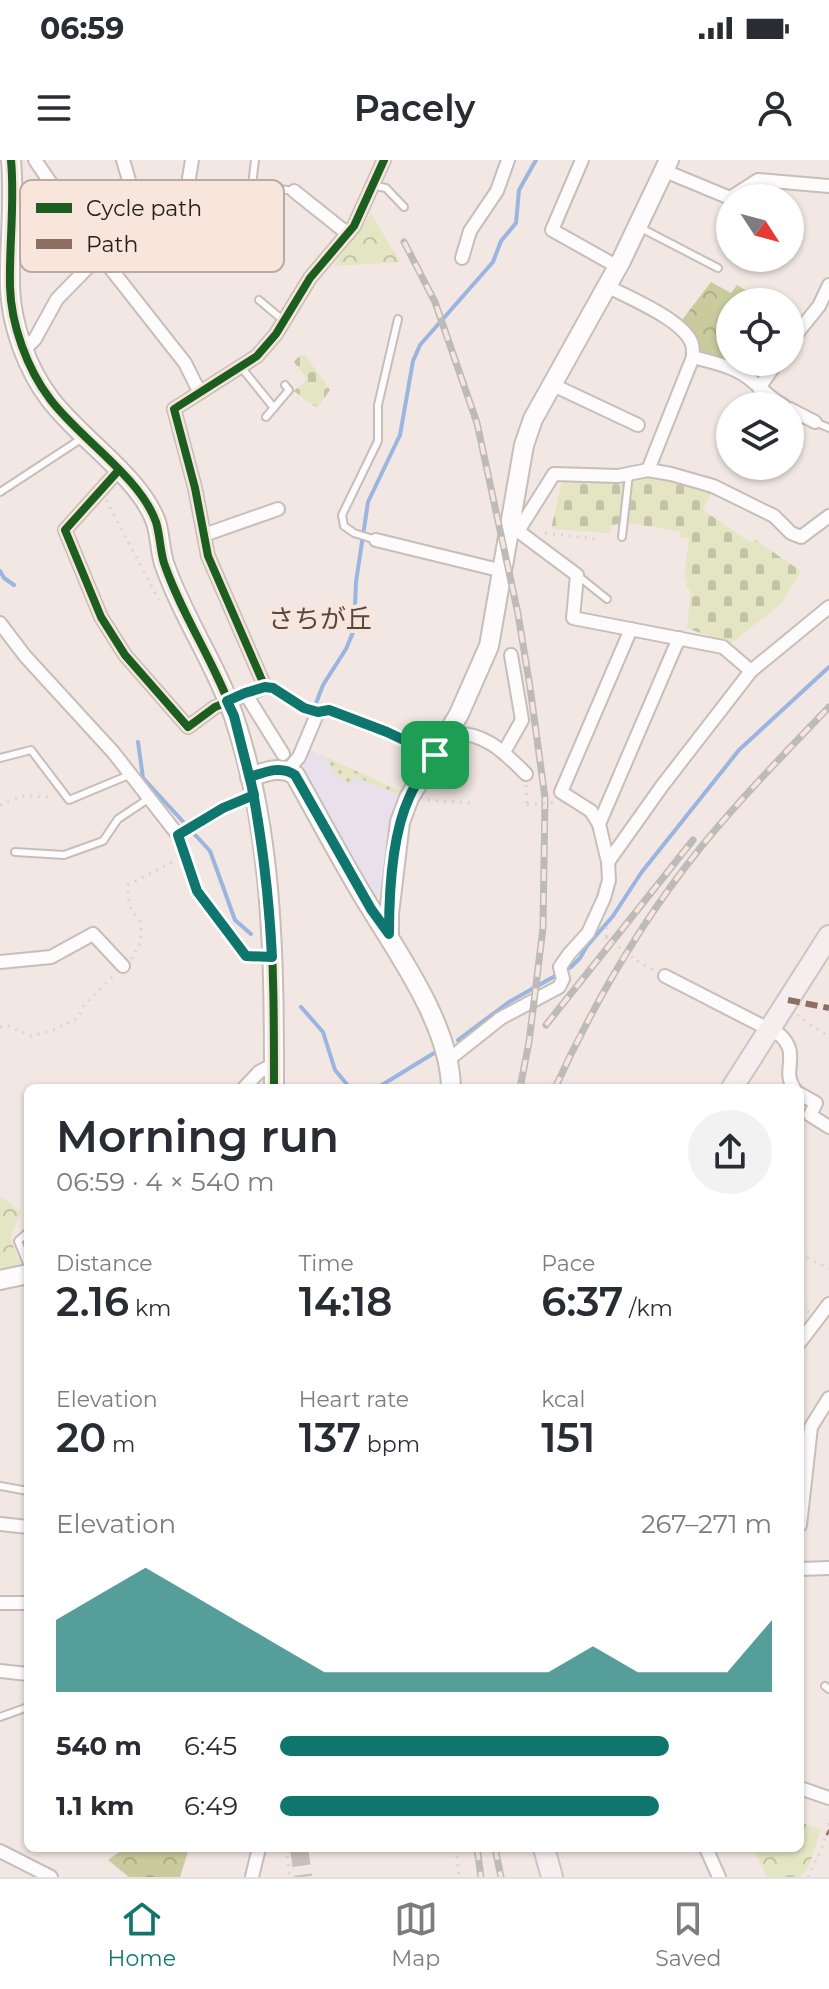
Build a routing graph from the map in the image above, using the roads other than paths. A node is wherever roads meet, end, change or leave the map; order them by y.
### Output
1 (11, 160) edge
2 (35, 160) edge
3 (123, 160) edge
4 (192, 160) edge
5 (255, 160) edge
6 (384, 160) edge
7 (508, 160) edge
8 (582, 160) edge
9 (667, 166) edge
10 (189, 178) dead end
11 (49, 180) edge
12 (129, 180) edge
13 (253, 180) edge
14 (752, 184) edge
15 (371, 185) junction
16 (829, 186) edge
17 (284, 188) edge
18 (294, 191) joint
19 (716, 191) edge
20 (404, 207) dead end
21 (637, 226) junction
22 (348, 234) junction
23 (462, 258) dead end
24 (618, 267) junction
25 (716, 267) edge
26 (83, 272) edge
27 (113, 272) edge
28 (829, 285) edge
29 (607, 286) junction
30 (259, 300) dead end
31 (398, 319) dead end
32 (284, 321) junction
33 (804, 325) edge
34 (25, 349) junction
35 (693, 357) junction
36 (241, 366) junction
37 (767, 376) edge
38 (285, 385) dead end
39 (553, 385) junction
40 (759, 388) junction
41 (199, 391) junction
42 (763, 392) edge
43 (274, 408) junction
44 (804, 416) edge
45 (266, 417) dead end
46 (815, 422) joint
47 (638, 425) dead end
48 (829, 428) edge
49 (85, 437) junction
50 (648, 470) junction
51 (118, 471) junction
52 (629, 474) junction
53 (0, 492) edge
54 (278, 509) dead end
55 (829, 516) edge
56 (514, 530) junction
57 (204, 535) junction
58 (622, 537) dead end
59 (376, 540) joint
60 (503, 571) junction
61 (577, 575) junction
62 (607, 599) dead end
63 (829, 607) edge
64 (0, 623) edge
65 (631, 629) junction
66 (679, 638) junction
67 (511, 655) dead end
68 (751, 671) junction
69 (265, 687) junction
70 (245, 693) junction
71 (227, 701) junction
72 (318, 712) junction
73 (449, 733) junction
74 (504, 752) junction
75 (435, 755) junction
76 (0, 758) edge
77 (285, 762) junction
78 (526, 774) road end
79 (129, 775) junction
80 (252, 786) junction
81 (148, 799) junction
82 (599, 824) junction
83 (185, 831) junction
84 (15, 852) dead end
85 (608, 862) junction
86 (389, 934) junction
87 (829, 936) edge
88 (272, 957) junction
89 (0, 962) edge
90 (123, 966) road end
91 (665, 976) road end
92 (770, 1029) junction
93 (446, 1052) junction
94 (274, 1064) junction
95 (248, 1084) edge
96 (274, 1084) edge
97 (450, 1084) edge
98 (735, 1084) edge
99 (790, 1084) edge
100 (804, 1096) edge
101 (829, 1127) edge
102 (24, 1236) edge
103 (24, 1256) edge
104 (24, 1275) edge
105 (0, 1280) edge
106 (829, 1304) edge
107 (804, 1337) edge
108 (829, 1398) edge
109 (0, 1486) edge
110 (804, 1489) edge
111 (24, 1490) edge
112 (0, 1524) edge
113 (24, 1527) edge
114 (829, 1568) edge
115 (804, 1569) edge
116 (0, 1603) edge
117 (24, 1603) edge
118 (0, 1671) edge
119 (24, 1674) edge
120 (24, 1708) edge
121 (0, 1717) edge
122 (804, 1789) edge
123 (829, 1798) edge
124 (0, 1851) edge
125 (258, 1852) edge
126 (545, 1852) edge
127 (708, 1852) edge
128 (51, 1877) edge
129 (252, 1877) edge
130 (552, 1877) edge
131 (719, 1877) edge

1 - 34 street
2 - 11 street
3 - 12 street
4 - 10 street
5 - 13 lane
6 - 15 street
7 - 23 street
8 - 24 street
9 - 19 street
9 - 21 street
14 - 16 street
15 - 20 lane
15 - 22 street
17 - 18 lane
18 - 22 street
21 - 24 street
21 - 25 lane
22 - 32 street
24 - 29 street
26 - 34 street
27 - 41 street
28 - 33 street
29 - 35 street
29 - 39 street
30 - 32 lane
31 - 59 lane
32 - 36 street
34 - 49 street
35 - 40 street
35 - 50 street
36 - 41 street
36 - 43 lane
37 - 40 street
38 - 43 lane
39 - 47 street
39 - 56 street
40 - 42 street
41 - 57 street
43 - 45 lane
44 - 46 street
46 - 48 lane
49 - 51 street
49 - 53 lane
50 - 52 street
50 - 55 street
51 - 71 street
51 - 71 street
52 - 56 street
52 - 58 lane
54 - 57 street
56 - 60 street
56 - 61 street
57 - 69 street
59 - 60 street
60 - 73 street
61 - 62 lane
61 - 65 street
63 - 68 street
64 - 79 street
65 - 66 street
65 - 82 street
66 - 68 street
66 - 82 street
67 - 74 street
68 - 85 street
69 - 70 street
69 - 72 street
70 - 71 street
70 - 77 street
71 - 80 street
72 - 75 street
72 - 77 street
73 - 74 street
73 - 75 street
74 - 78 street
75 - 86 street
76 - 79 lane
77 - 80 street
77 - 86 street
79 - 81 street
80 - 83 street
80 - 88 street
81 - 83 street
81 - 84 lane
82 - 85 street
83 - 88 street
85 - 93 street
86 - 93 street
87 - 92 main road
88 - 94 street
89 - 90 street
91 - 92 street
92 - 98 main road
92 - 99 street
93 - 97 street
94 - 95 street
94 - 96 street
100 - 101 street
102 - 103 lane
104 - 105 street
106 - 107 street
108 - 110 street
109 - 111 lane
112 - 113 street
114 - 115 street
116 - 117 street
118 - 119 street
120 - 121 lane
122 - 123 street
124 - 128 street
125 - 129 street
126 - 130 main road
127 - 131 street

